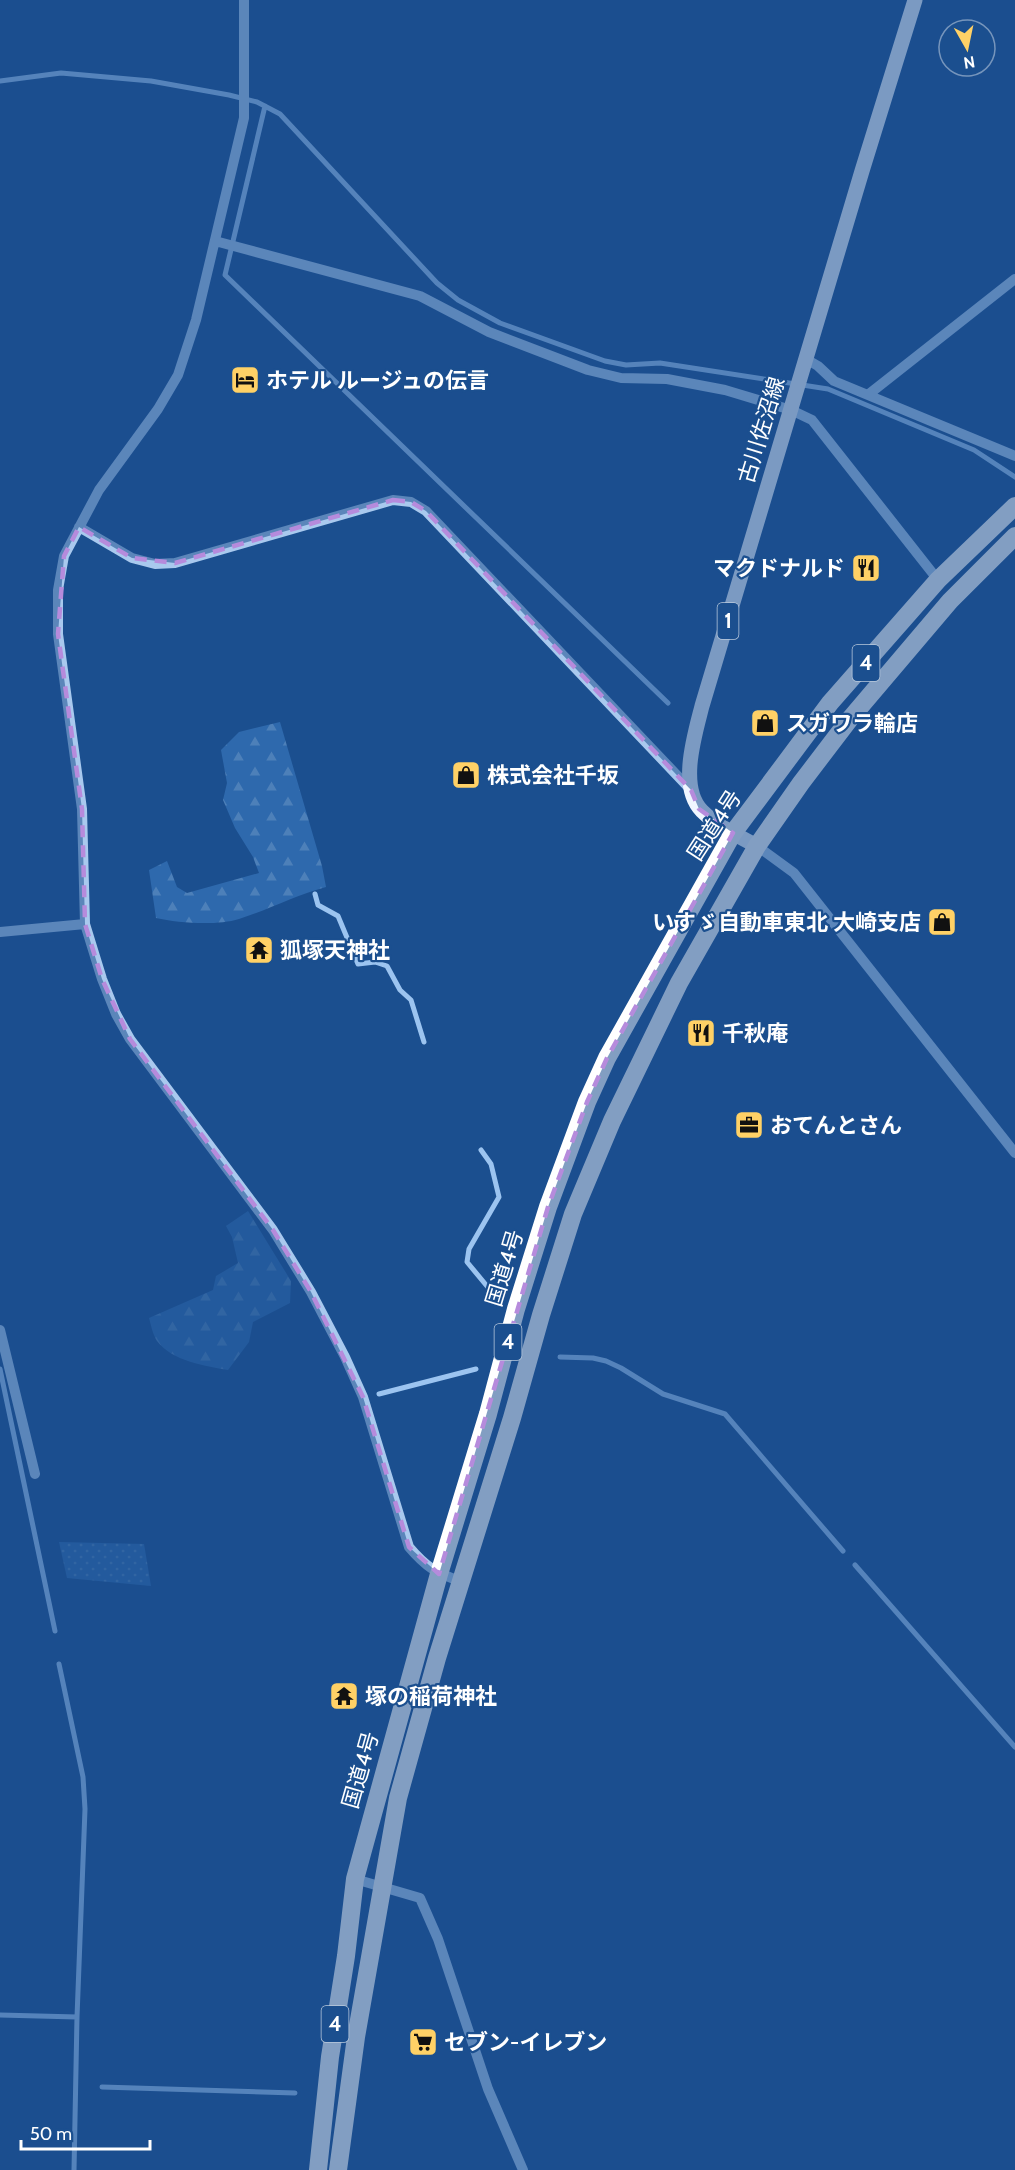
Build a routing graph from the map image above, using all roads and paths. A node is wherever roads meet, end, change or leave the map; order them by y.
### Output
1 (244, 0) edge
2 (915, 0) edge
3 (218, 242) junction
4 (1015, 279) edge
5 (804, 365) junction
6 (869, 394) junction
7 (791, 410) junction
8 (1015, 456) edge
9 (1015, 506) edge
10 (79, 527) junction
11 (1015, 536) edge
12 (938, 580) junction
13 (692, 790) junction
14 (733, 833) junction
15 (757, 846) junction
16 (85, 924) junction
17 (0, 933) edge
18 (1015, 1153) edge
19 (0, 1330) edge
20 (35, 1474) dead end
21 (439, 1574) junction
22 (460, 1581) junction
23 (354, 1879) junction
24 (381, 1887) junction
25 (318, 2170) edge
26 (338, 2170) edge
27 (523, 2170) edge

1 - 3 street
2 - 5 main road, 古川佐沼線 / 1
3 - 7 street
3 - 10 street
4 - 6 street
5 - 6 street
5 - 7 main road, 古川佐沼線 / 1
6 - 8 street
7 - 12 street
7 - 13 main road, 古川佐沼線 / 1
9 - 12 highway, 国道4号 / 4
10 - 13 street
10 - 16 street
11 - 15 highway, 国道4号 / 4
12 - 14 highway, 国道4号 / 4
13 - 14 main road, 古川佐沼線 / 1
14 - 15 main road, 古川佐沼線 / 1
14 - 21 highway, 国道4号 / 4
15 - 18 street
15 - 22 highway, 国道4号 / 4
16 - 17 street
16 - 21 street
19 - 20 street
21 - 22 street
21 - 23 highway, 国道4号 / 4
22 - 24 highway, 国道4号 / 4
23 - 24 street
23 - 25 highway, 国道4号 / 4
24 - 26 highway, 国道4号 / 4
24 - 27 street

